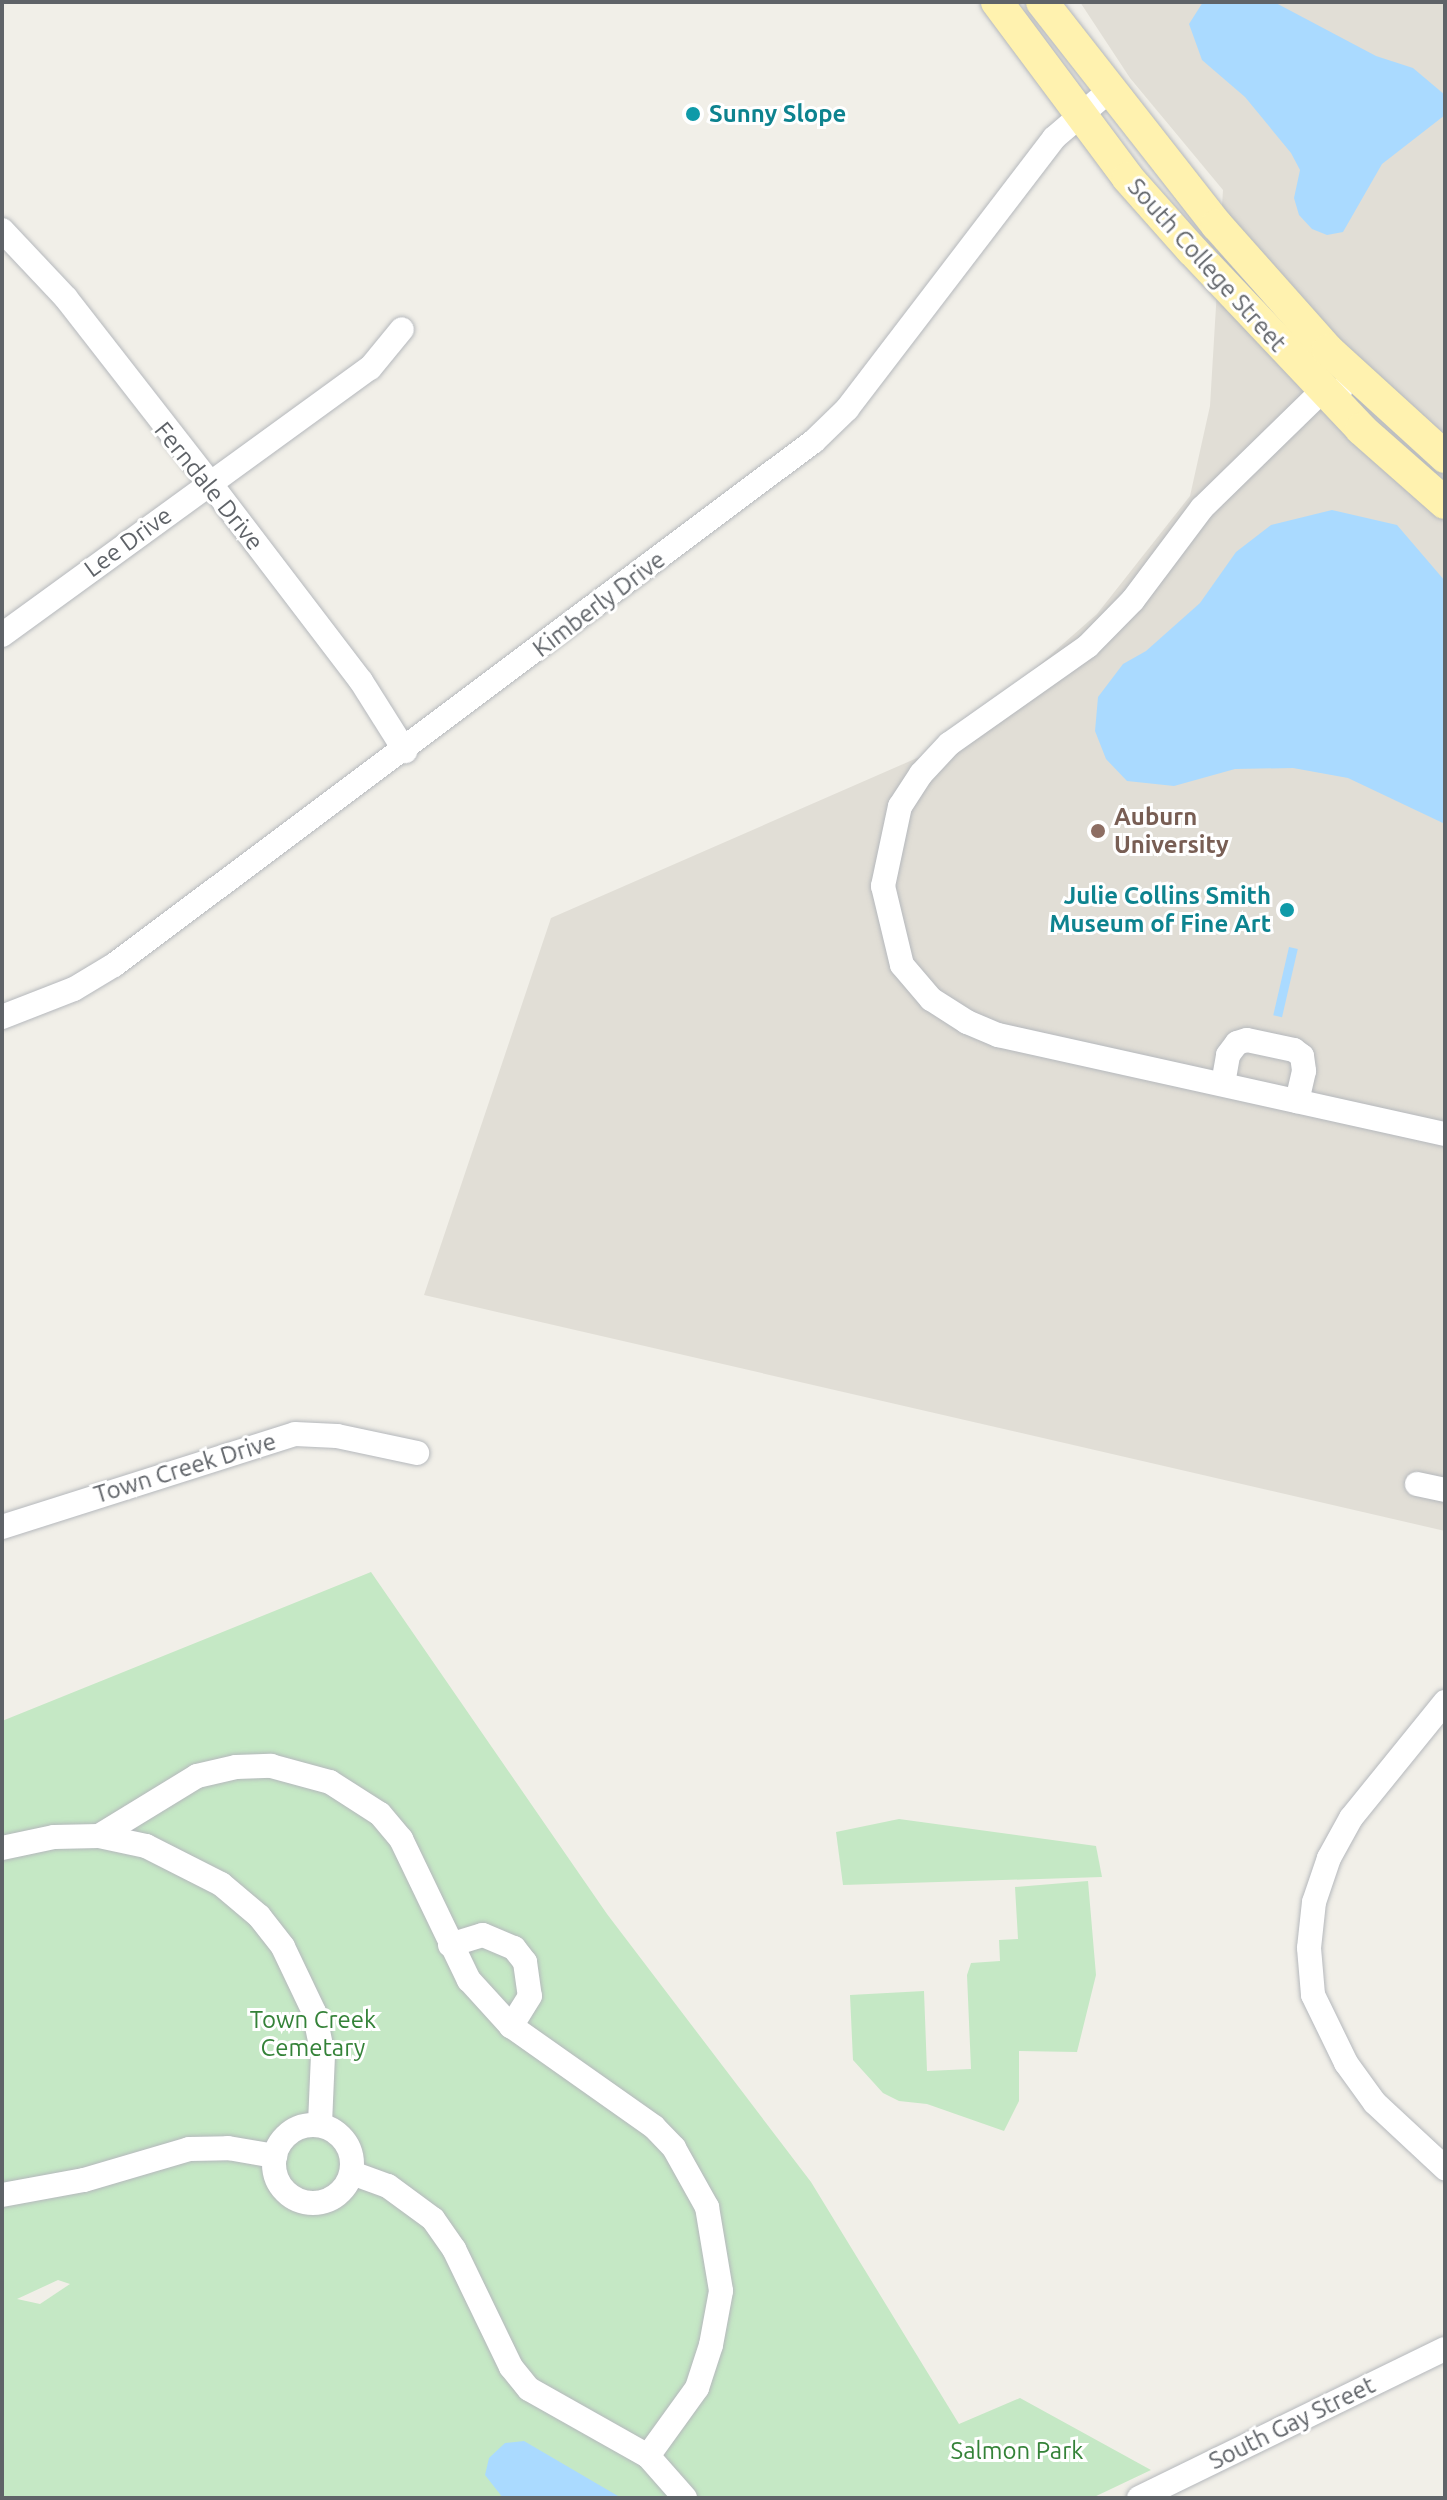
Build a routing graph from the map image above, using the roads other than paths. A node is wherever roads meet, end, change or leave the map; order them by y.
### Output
1 (997, 2) edge
2 (1042, 2) edge
3 (1109, 91) junction
4 (1081, 115) junction
5 (2, 230) edge
6 (402, 329) dead end
7 (1299, 367) junction
8 (1350, 370) junction
9 (1323, 390) junction
10 (1380, 398) junction
11 (1445, 457) edge
12 (210, 483) junction
13 (1445, 503) edge
14 (2, 635) edge
15 (405, 751) junction
16 (2, 1017) edge
17 (1223, 1084) junction
18 (1297, 1101) junction
19 (1445, 1134) edge
20 (417, 1453) dead end
21 (1417, 1484) dead end
22 (1445, 1490) edge
23 (2, 1527) edge
24 (1445, 1702) edge
25 (99, 1836) junction
26 (2, 1848) edge
27 (450, 1945) junction
28 (511, 2026) junction
29 (320, 2125) junction
30 (275, 2156) junction
31 (1445, 2168) edge
32 (352, 2173) junction
33 (2, 2195) edge
34 (1445, 2349) edge
35 (648, 2456) junction
36 (685, 2498) edge
37 (1139, 2498) edge

1 - 4 main road, South College Street
2 - 3 main road, South College Street
3 - 4 street, Kimberly Drive
3 - 8 main road, South College Street
4 - 7 main road, South College Street
4 - 15 street, Kimberly Drive
5 - 12 street, Ferndale Drive
6 - 12 street, Lee Drive
7 - 8 street
7 - 9 main road, South College Street
8 - 10 main road, South College Street
9 - 10 street
9 - 13 main road, South College Street
9 - 17 street
10 - 11 main road, South College Street
12 - 14 street, Lee Drive
12 - 15 street, Ferndale Drive
15 - 16 street, Kimberly Drive
17 - 18 street
17 - 18 street
18 - 19 street
20 - 23 street, Town Creek Drive
21 - 22 street
24 - 31 street
25 - 26 street
25 - 27 street
25 - 29 street
27 - 28 street
27 - 28 street
28 - 35 street
29 - 30 street
29 - 32 street
30 - 32 street
30 - 33 street
32 - 35 street
34 - 37 street, South Gay Street
35 - 36 street

